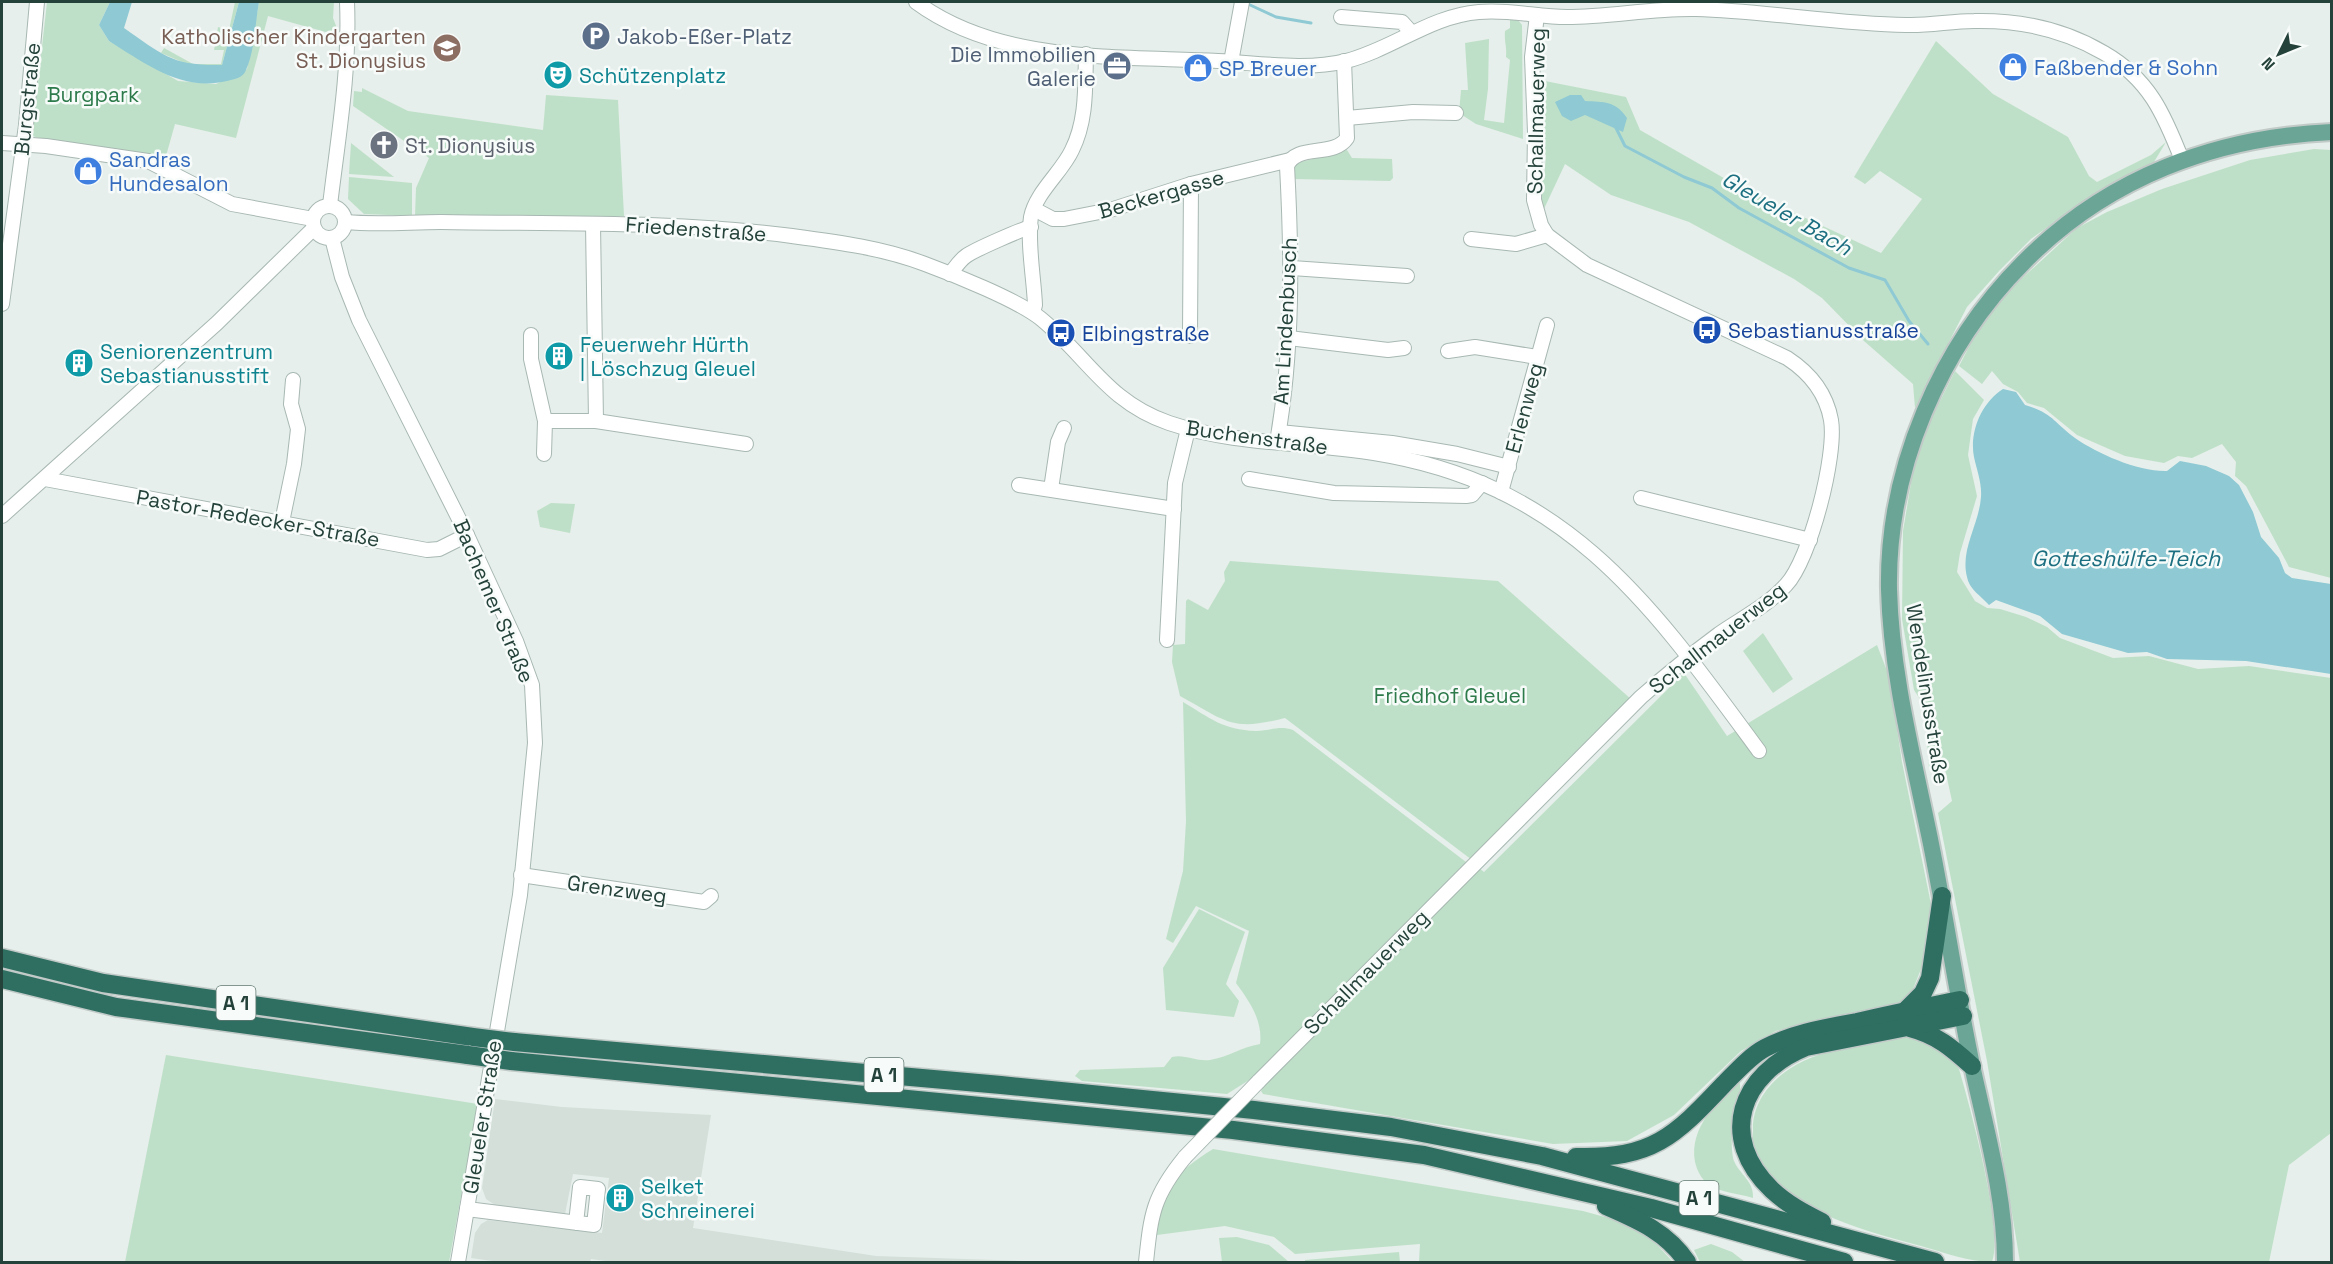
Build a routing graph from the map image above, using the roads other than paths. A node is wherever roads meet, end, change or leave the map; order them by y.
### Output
1 (37, 2) edge
2 (347, 2) edge
3 (916, 2) edge
4 (1242, 2) edge
5 (1630, 7) edge
6 (1537, 15) junction
7 (1341, 17) dead end
8 (1411, 32) junction
9 (1086, 54) junction
10 (1344, 61) junction
11 (1231, 62) junction
12 (1456, 113) dead end
13 (1347, 118) junction
14 (2331, 132) edge
15 (2, 142) edge
16 (23, 144) junction
17 (1290, 160) junction
18 (2182, 160) junction
19 (1191, 184) junction
20 (330, 205) junction
21 (1034, 209) junction
22 (346, 222) junction
23 (313, 223) junction
24 (593, 224) junction
25 (1031, 227) junction
26 (1547, 235) junction
27 (332, 238) junction
28 (1471, 239) dead end
29 (1292, 268) junction
30 (950, 274) junction
31 (1407, 276) dead end
32 (2, 304) edge
33 (1033, 312) junction
34 (1547, 325) dead end
35 (531, 335) dead end
36 (1190, 336) dead end
37 (1289, 338) junction
38 (1404, 348) dead end
39 (1448, 351) dead end
40 (1538, 357) junction
41 (293, 380) dead end
42 (545, 421) junction
43 (596, 421) junction
44 (1064, 428) dead end
45 (1188, 429) junction
46 (1278, 437) junction
47 (746, 444) dead end
48 (544, 454) dead end
49 (1509, 467) junction
50 (45, 479) junction
51 (1249, 479) dead end
52 (1482, 483) junction
53 (1019, 485) dead end
54 (1050, 489) junction
55 (1501, 492) junction
56 (1641, 498) dead end
57 (1174, 509) junction
58 (2, 516) edge
59 (282, 522) junction
60 (467, 535) junction
61 (1810, 540) junction
62 (1167, 640) dead end
63 (1689, 657) junction
64 (1759, 751) dead end
65 (521, 875) junction
66 (711, 896) dead end
67 (1942, 896) junction
68 (2, 958) edge
69 (2, 979) edge
70 (1962, 1008) junction
71 (1905, 1019) junction
72 (497, 1026) joint
73 (1972, 1066) junction
74 (1542, 1156) junction
75 (1552, 1184) junction
76 (467, 1209) junction
77 (576, 1222) dead end
78 (1856, 1240) junction
79 (2005, 1257) edge
80 (458, 1263) edge
81 (1146, 1263) edge
82 (1687, 1263) edge
83 (1844, 1263) edge
84 (1935, 1263) edge

1 - 16 street, Burgstraße
2 - 20 street
3 - 9 street
4 - 11 street
5 - 6 street
5 - 18 street
6 - 8 street
6 - 26 street, Schallmauerweg
7 - 8 street
8 - 10 street
9 - 11 street
9 - 21 street
10 - 11 street
10 - 13 street
12 - 13 street
13 - 17 street
14 - 18 main road, Wendelinusstraße
15 - 16 street
16 - 23 street
16 - 32 street, Burgstraße
17 - 19 street, Beckergasse
17 - 29 street, Am Lindenbusch
18 - 67 main road, Wendelinusstraße
19 - 21 street, Beckergasse
19 - 36 street
20 - 22 street
20 - 23 street
21 - 25 street
22 - 24 street, Friedenstraße
22 - 27 street
23 - 27 street
23 - 50 street
24 - 30 street, Friedenstraße
24 - 43 street
25 - 30 street
25 - 33 street
26 - 28 street
26 - 61 street, Schallmauerweg
27 - 60 street, Bachemer Straße
29 - 31 street
29 - 37 street, Am Lindenbusch
30 - 33 street, Friedenstraße
33 - 45 street, Buchenstraße
34 - 40 street, Erlenweg
35 - 42 street
37 - 38 street
37 - 46 street, Am Lindenbusch
39 - 40 street
40 - 49 street, Erlenweg
41 - 59 street
42 - 43 street
42 - 48 street
43 - 47 street
44 - 54 street
45 - 46 street, Buchenstraße
45 - 57 street
46 - 49 street, Buchenstraße
46 - 52 street, Buchenstraße
49 - 55 street, Erlenweg
50 - 58 street
50 - 59 street, Pastor-Redecker-Straße
51 - 52 street, Buchenstraße
52 - 55 street, Buchenstraße
53 - 54 street
54 - 57 street
55 - 63 street, Buchenstraße
56 - 61 street
57 - 62 street
59 - 60 street, Pastor-Redecker-Straße
60 - 65 street, Bachemer Straße
61 - 63 street, Schallmauerweg
63 - 64 street, Buchenstraße
63 - 81 street, Schallmauerweg, bridge
65 - 66 street, Grenzweg
65 - 72 street, Bachemer Straße
67 - 70 main road, Wendelinusstraße
67 - 71 highway
68 - 74 highway, A 1, bridge
69 - 75 highway, A 1, bridge
70 - 71 highway
70 - 73 main road, Wendelinusstraße
71 - 73 highway
71 - 74 highway
71 - 78 highway
72 - 76 street, Gleueler Straße
73 - 79 main road, Wendelinusstraße
74 - 78 highway, A 1
75 - 82 highway
75 - 83 highway, A 1
76 - 77 street, Gleueler Straße
76 - 80 street, Gleueler Straße
78 - 84 highway, A 1

